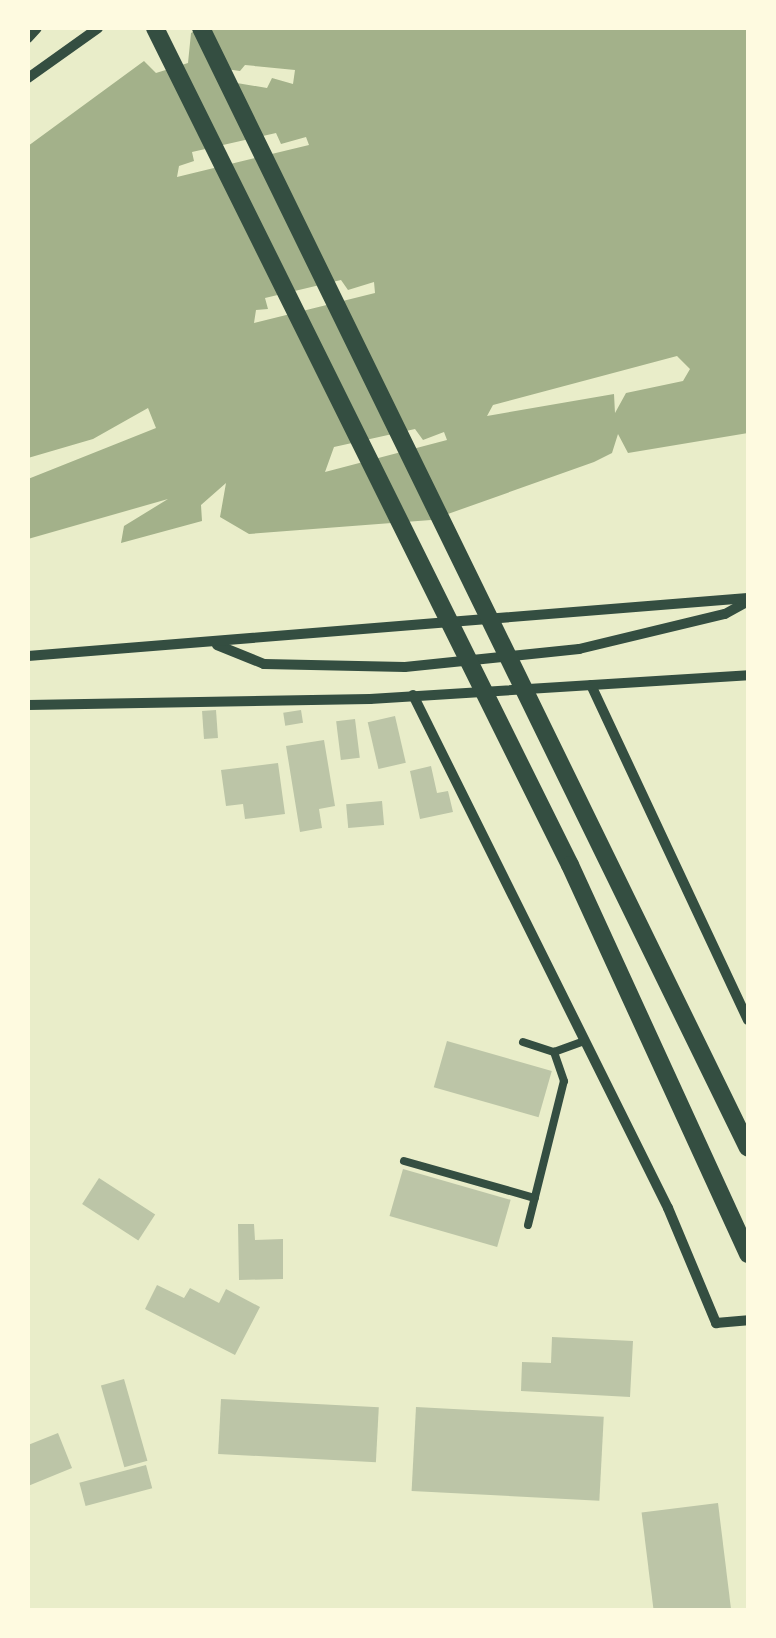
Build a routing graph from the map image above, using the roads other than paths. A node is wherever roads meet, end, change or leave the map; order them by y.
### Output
1 (38, 28) edge
2 (98, 28) edge
3 (155, 28) edge
4 (201, 28) edge
5 (28, 38) edge
6 (28, 78) edge
7 (748, 599) edge
8 (212, 643) junction
9 (28, 656) edge
10 (748, 675) edge
11 (591, 685) junction
12 (413, 695) junction
13 (28, 705) edge
14 (748, 1020) edge
15 (585, 1041) junction
16 (523, 1042) dead end
17 (554, 1052) junction
18 (748, 1148) edge
19 (404, 1161) dead end
20 (535, 1198) junction
21 (528, 1225) dead end
22 (748, 1254) edge
23 (748, 1320) edge

1 - 5 street
2 - 6 street
3 - 22 street
4 - 18 street
7 - 8 street
7 - 8 street
8 - 9 street
10 - 11 street
11 - 12 street
11 - 14 street
12 - 13 street
12 - 15 street
15 - 17 lane
15 - 23 street
16 - 17 lane
17 - 20 lane
19 - 20 lane
20 - 21 lane

